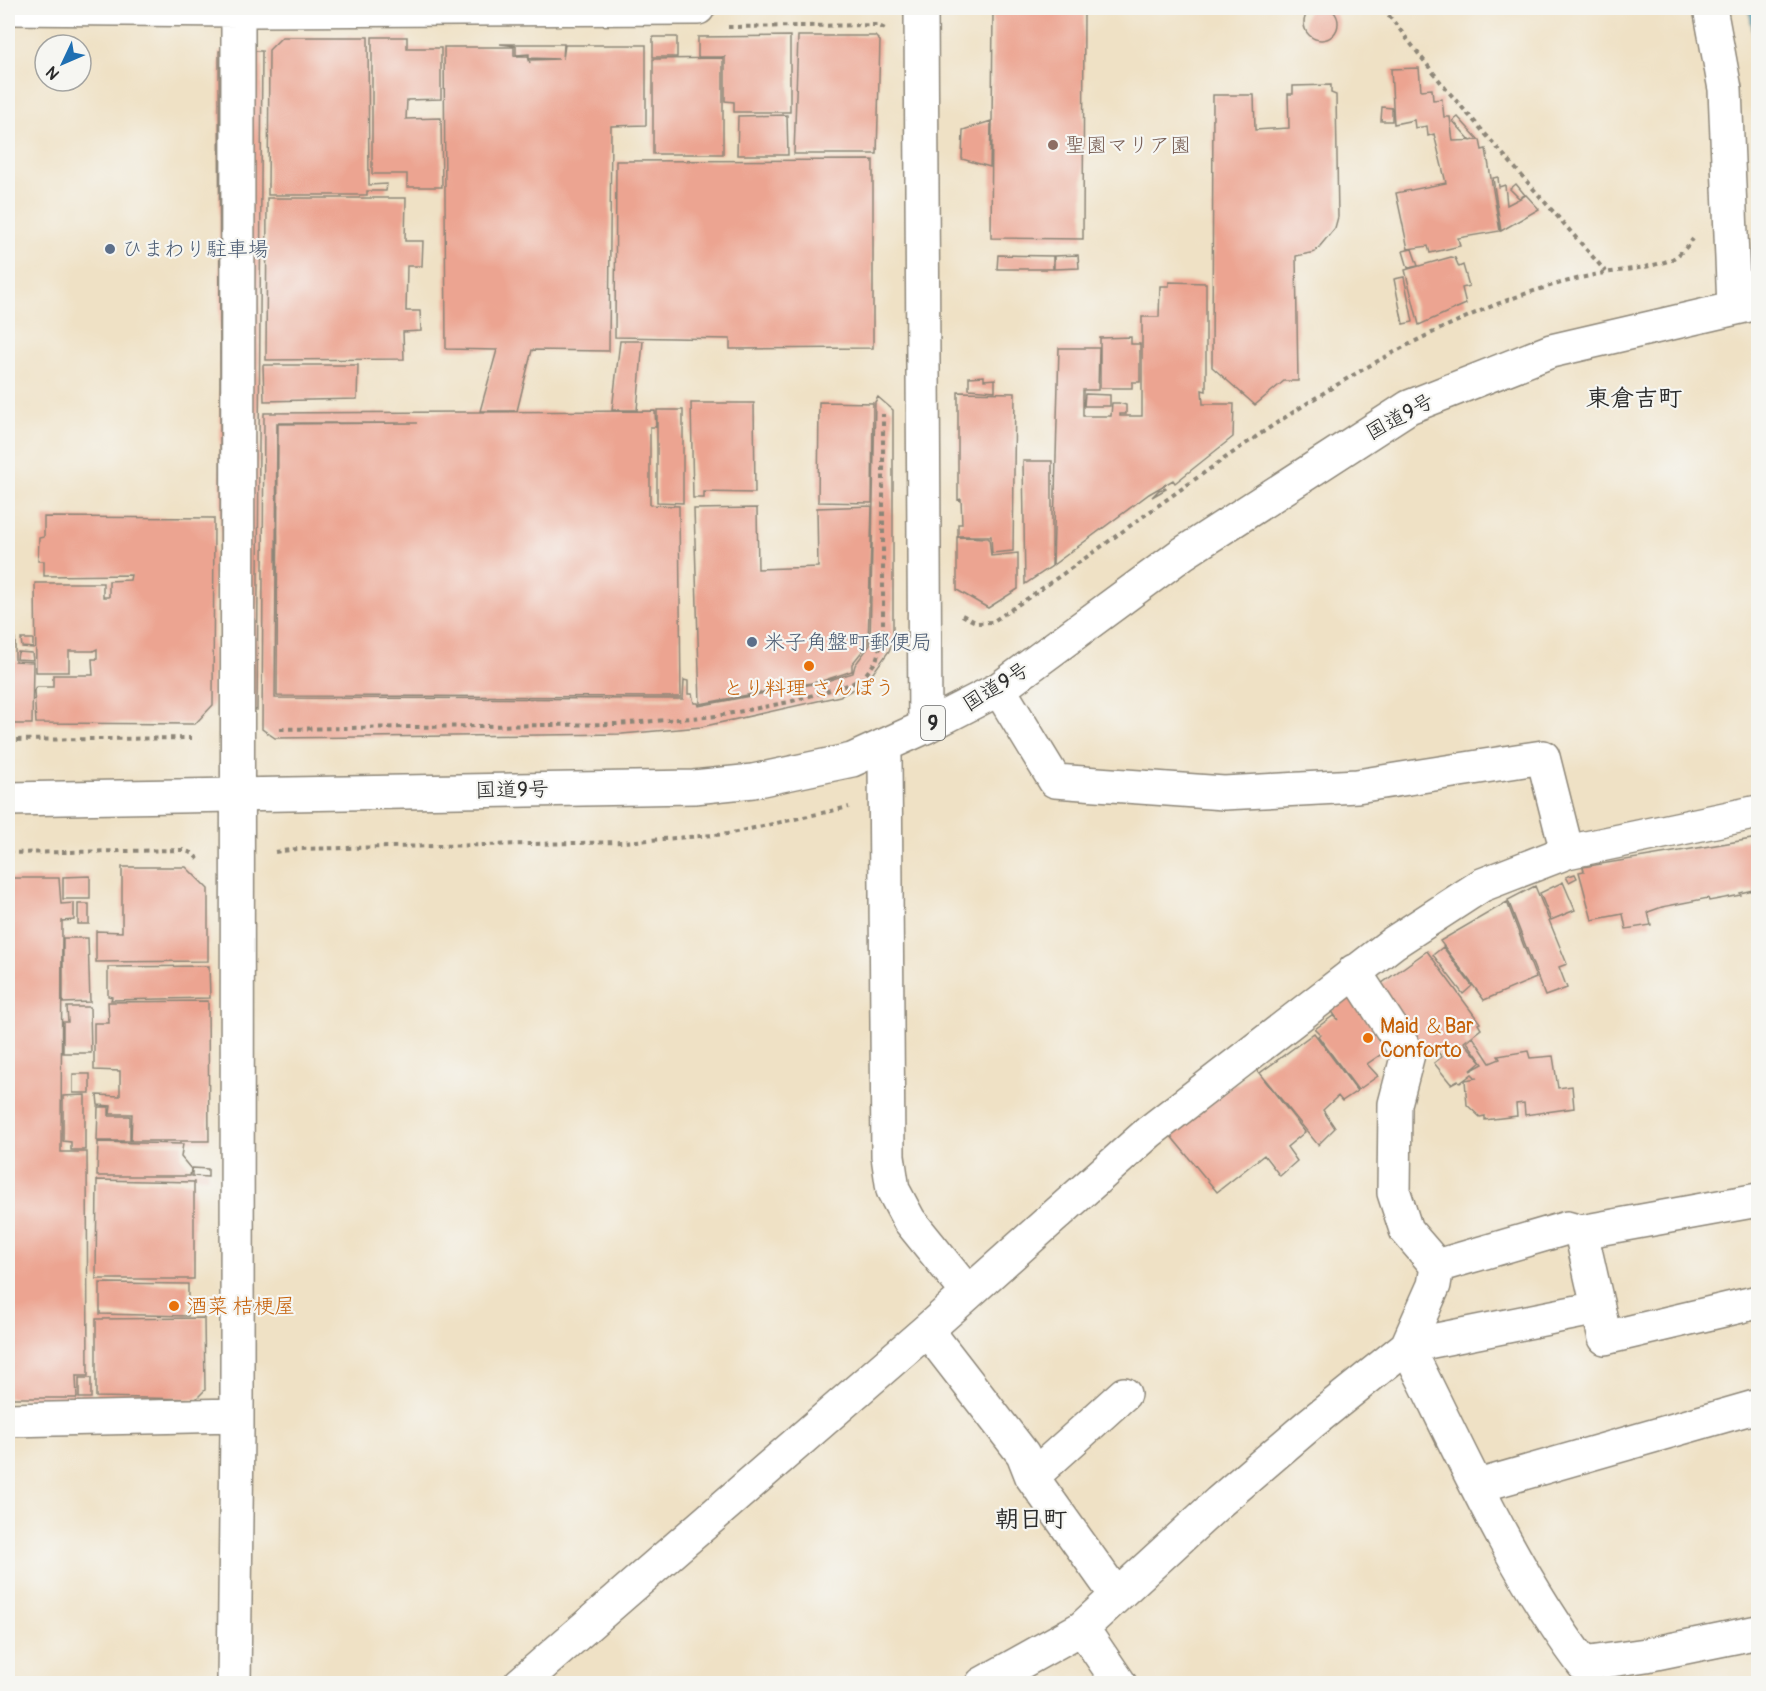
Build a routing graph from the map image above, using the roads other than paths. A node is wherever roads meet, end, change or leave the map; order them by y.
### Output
1 (8, 8) edge
2 (921, 8) edge
3 (1710, 8) edge
4 (238, 9) edge
5 (710, 17) edge
6 (1750, 304) edge
7 (999, 689) junction
8 (925, 727) junction
9 (883, 746) junction
10 (236, 795) junction
11 (8, 799) edge
12 (1758, 812) edge
13 (1567, 852) junction
14 (1354, 971) junction
15 (1758, 1200) edge
16 (1581, 1232) junction
17 (1437, 1266) junction
18 (968, 1293) junction
19 (1758, 1302) edge
20 (1598, 1308) junction
21 (927, 1330) junction
22 (1407, 1346) junction
23 (1124, 1395) dead end
24 (1758, 1406) edge
25 (237, 1415) junction
26 (8, 1420) edge
27 (1032, 1477) junction
28 (1478, 1486) junction
29 (1116, 1595) junction
30 (1082, 1628) junction
31 (1758, 1632) edge
32 (1648, 1669) edge
33 (234, 1683) edge
34 (520, 1683) edge
35 (982, 1683) edge
36 (1120, 1683) edge

1 - 4 main road
2 - 8 main road
3 - 6 main road
4 - 5 main road
4 - 10 main road
6 - 7 main road, 国道9号 / 9
7 - 8 main road, 国道9号 / 9
7 - 13 main road
8 - 9 main road, 国道9号 / 9
9 - 10 main road, 国道9号 / 9
9 - 18 main road
10 - 11 main road, 国道9号 / 9
10 - 25 main road
12 - 13 main road
13 - 14 main road
14 - 17 main road
14 - 18 main road
15 - 16 main road
16 - 17 main road
16 - 20 main road
17 - 22 main road
18 - 21 main road
19 - 20 main road
20 - 22 main road
21 - 27 main road
21 - 34 main road
22 - 28 main road
22 - 29 main road
23 - 27 main road
24 - 28 main road
25 - 26 main road
25 - 33 main road
27 - 29 main road
28 - 32 main road
29 - 30 main road
30 - 35 main road
30 - 36 main road
31 - 32 main road

